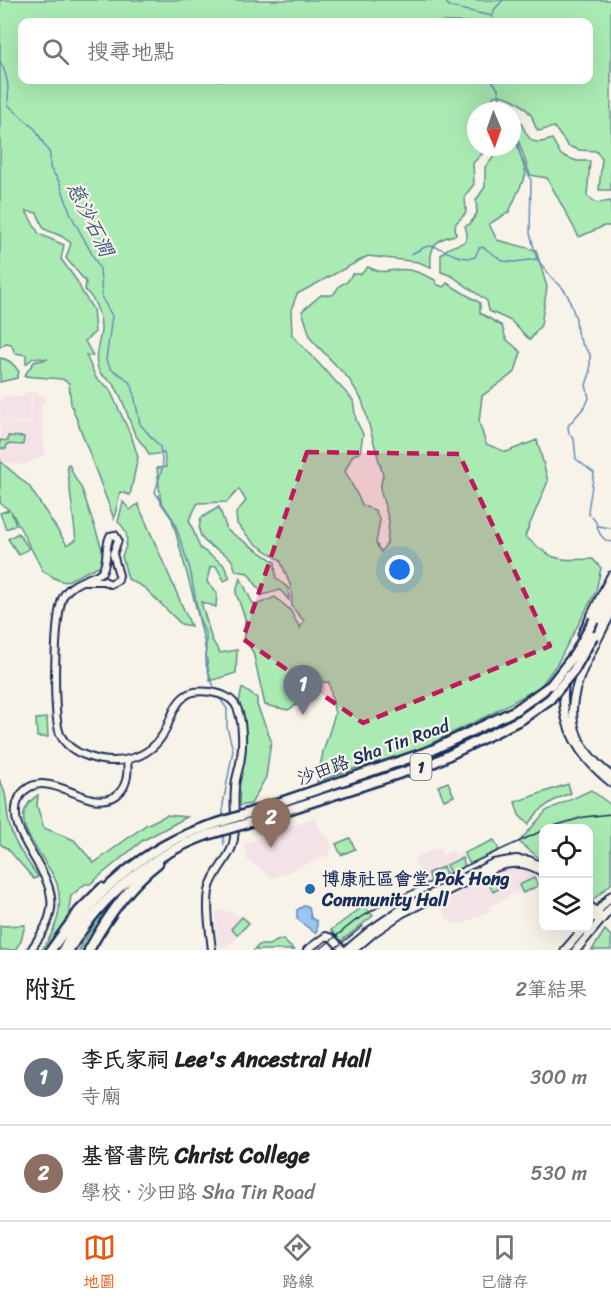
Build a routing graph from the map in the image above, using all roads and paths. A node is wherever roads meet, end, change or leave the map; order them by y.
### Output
1 (103, 571) junction
2 (118, 571) junction
3 (611, 576) edge
4 (84, 581) junction
5 (104, 581) junction
6 (611, 590) edge
7 (611, 602) edge
8 (611, 613) edge
9 (127, 760) junction
10 (611, 776) edge
11 (611, 782) edge
12 (241, 820) junction
13 (207, 831) junction
14 (186, 844) junction
15 (144, 857) junction
16 (539, 865) edge
17 (539, 872) edge
18 (611, 896) edge
19 (611, 908) edge
20 (94, 915) junction
21 (595, 917) edge
22 (580, 932) edge
23 (64, 948) edge
24 (31, 950) edge
25 (51, 950) edge
26 (76, 950) edge
27 (89, 950) edge
28 (212, 950) edge
29 (307, 950) edge
30 (345, 950) edge
31 (354, 950) edge
32 (565, 950) edge
33 (576, 950) edge

1 - 2 street
1 - 2 street
1 - 4 street
1 - 5 street
2 - 5 street
3 - 11 main road
4 - 5 street
4 - 9 street
6 - 12 highway, 沙田路 Sha Tin Road / 1, bridge
7 - 12 highway, 沙田路 Sha Tin Road / 1, bridge
8 - 10 main road
9 - 24 street
9 - 28 street
12 - 13 highway, 沙田路 Sha Tin Road / 1, bridge
13 - 14 highway, 沙田路 Sha Tin Road / 1
13 - 15 highway, 沙田路 Sha Tin Road / 1
14 - 20 highway, 沙田路 Sha Tin Road / 1
14 - 27 highway
15 - 23 highway, 沙田路 Sha Tin Road / 1
15 - 25 highway
16 - 30 street
17 - 31 street
18 - 21 main road
19 - 21 main road
20 - 23 highway, 沙田路 Sha Tin Road / 1
20 - 26 highway
21 - 33 main road
22 - 32 main road
29 - 30 street

